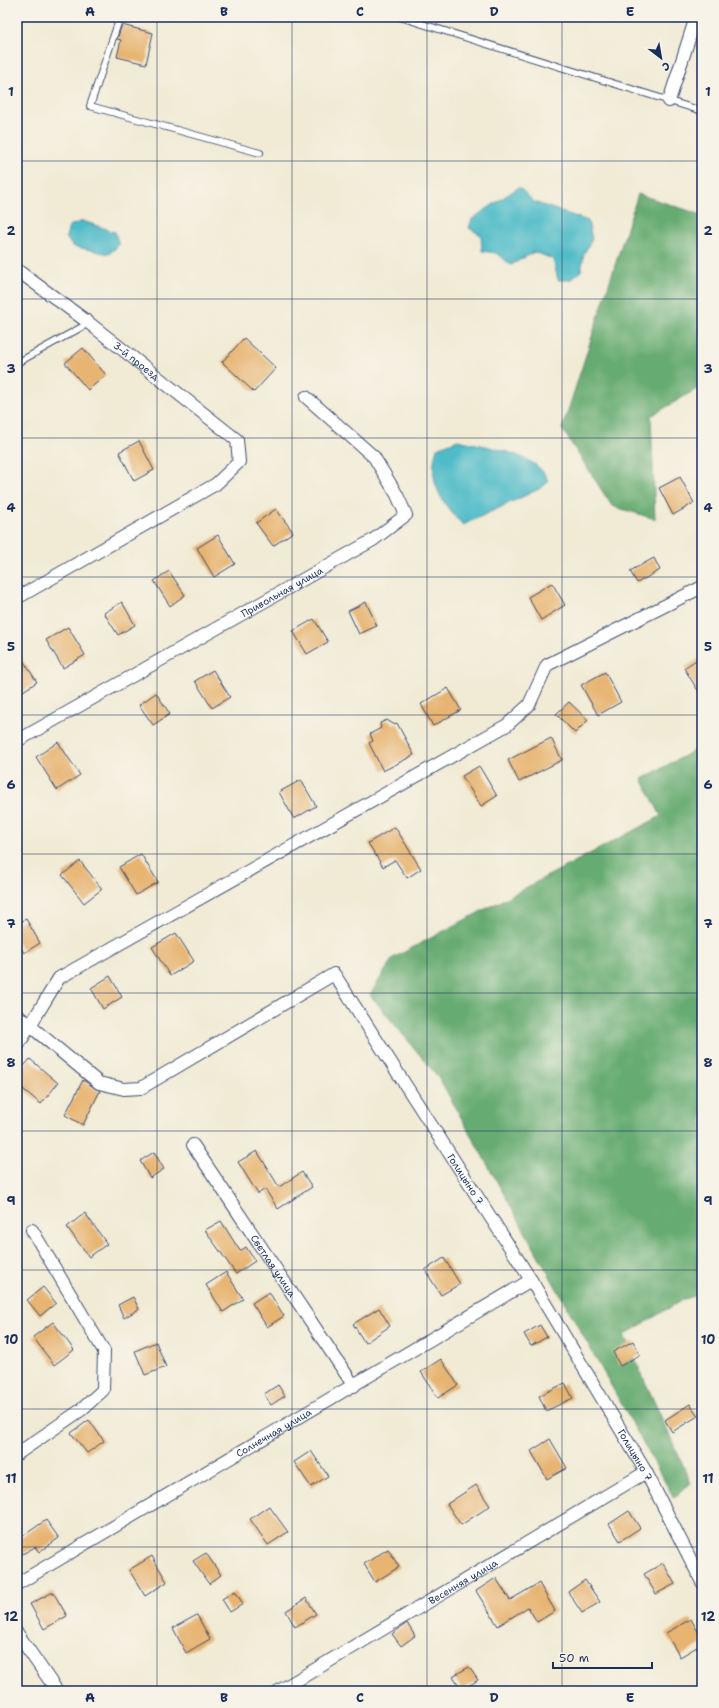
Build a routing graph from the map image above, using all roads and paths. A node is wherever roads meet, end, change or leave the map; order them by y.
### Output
1 (120, 17) edge
2 (400, 17) edge
3 (696, 17) edge
4 (669, 101) junction
5 (702, 111) edge
6 (260, 153) dead end
7 (17, 270) edge
8 (89, 323) junction
9 (17, 362) edge
10 (306, 397) dead end
11 (702, 587) edge
12 (17, 598) edge
13 (17, 741) edge
14 (17, 1015) edge
15 (30, 1026) junction
16 (17, 1047) edge
17 (194, 1145) dead end
18 (32, 1230) dead end
19 (531, 1280) junction
20 (354, 1386) junction
21 (17, 1454) edge
22 (646, 1472) junction
23 (702, 1582) edge
24 (17, 1584) edge
25 (17, 1633) edge
26 (57, 1691) edge
27 (279, 1691) edge

1 - 6 lane
2 - 4 lane
3 - 4 street
4 - 5 lane
7 - 8 street, 3-й проезд
8 - 9 lane
8 - 12 street, 3-й проезд
10 - 13 street, Привольная улица
11 - 15 street
14 - 15 street
15 - 16 street
15 - 19 street, Голицыно 7
17 - 20 street, Светлая улица
18 - 21 street
19 - 20 street, Солнечная улица
19 - 22 street, Голицыно 7
20 - 24 street, Солнечная улица
22 - 23 street, Голицыно 7
22 - 27 street, Весенняя улица
25 - 26 street

